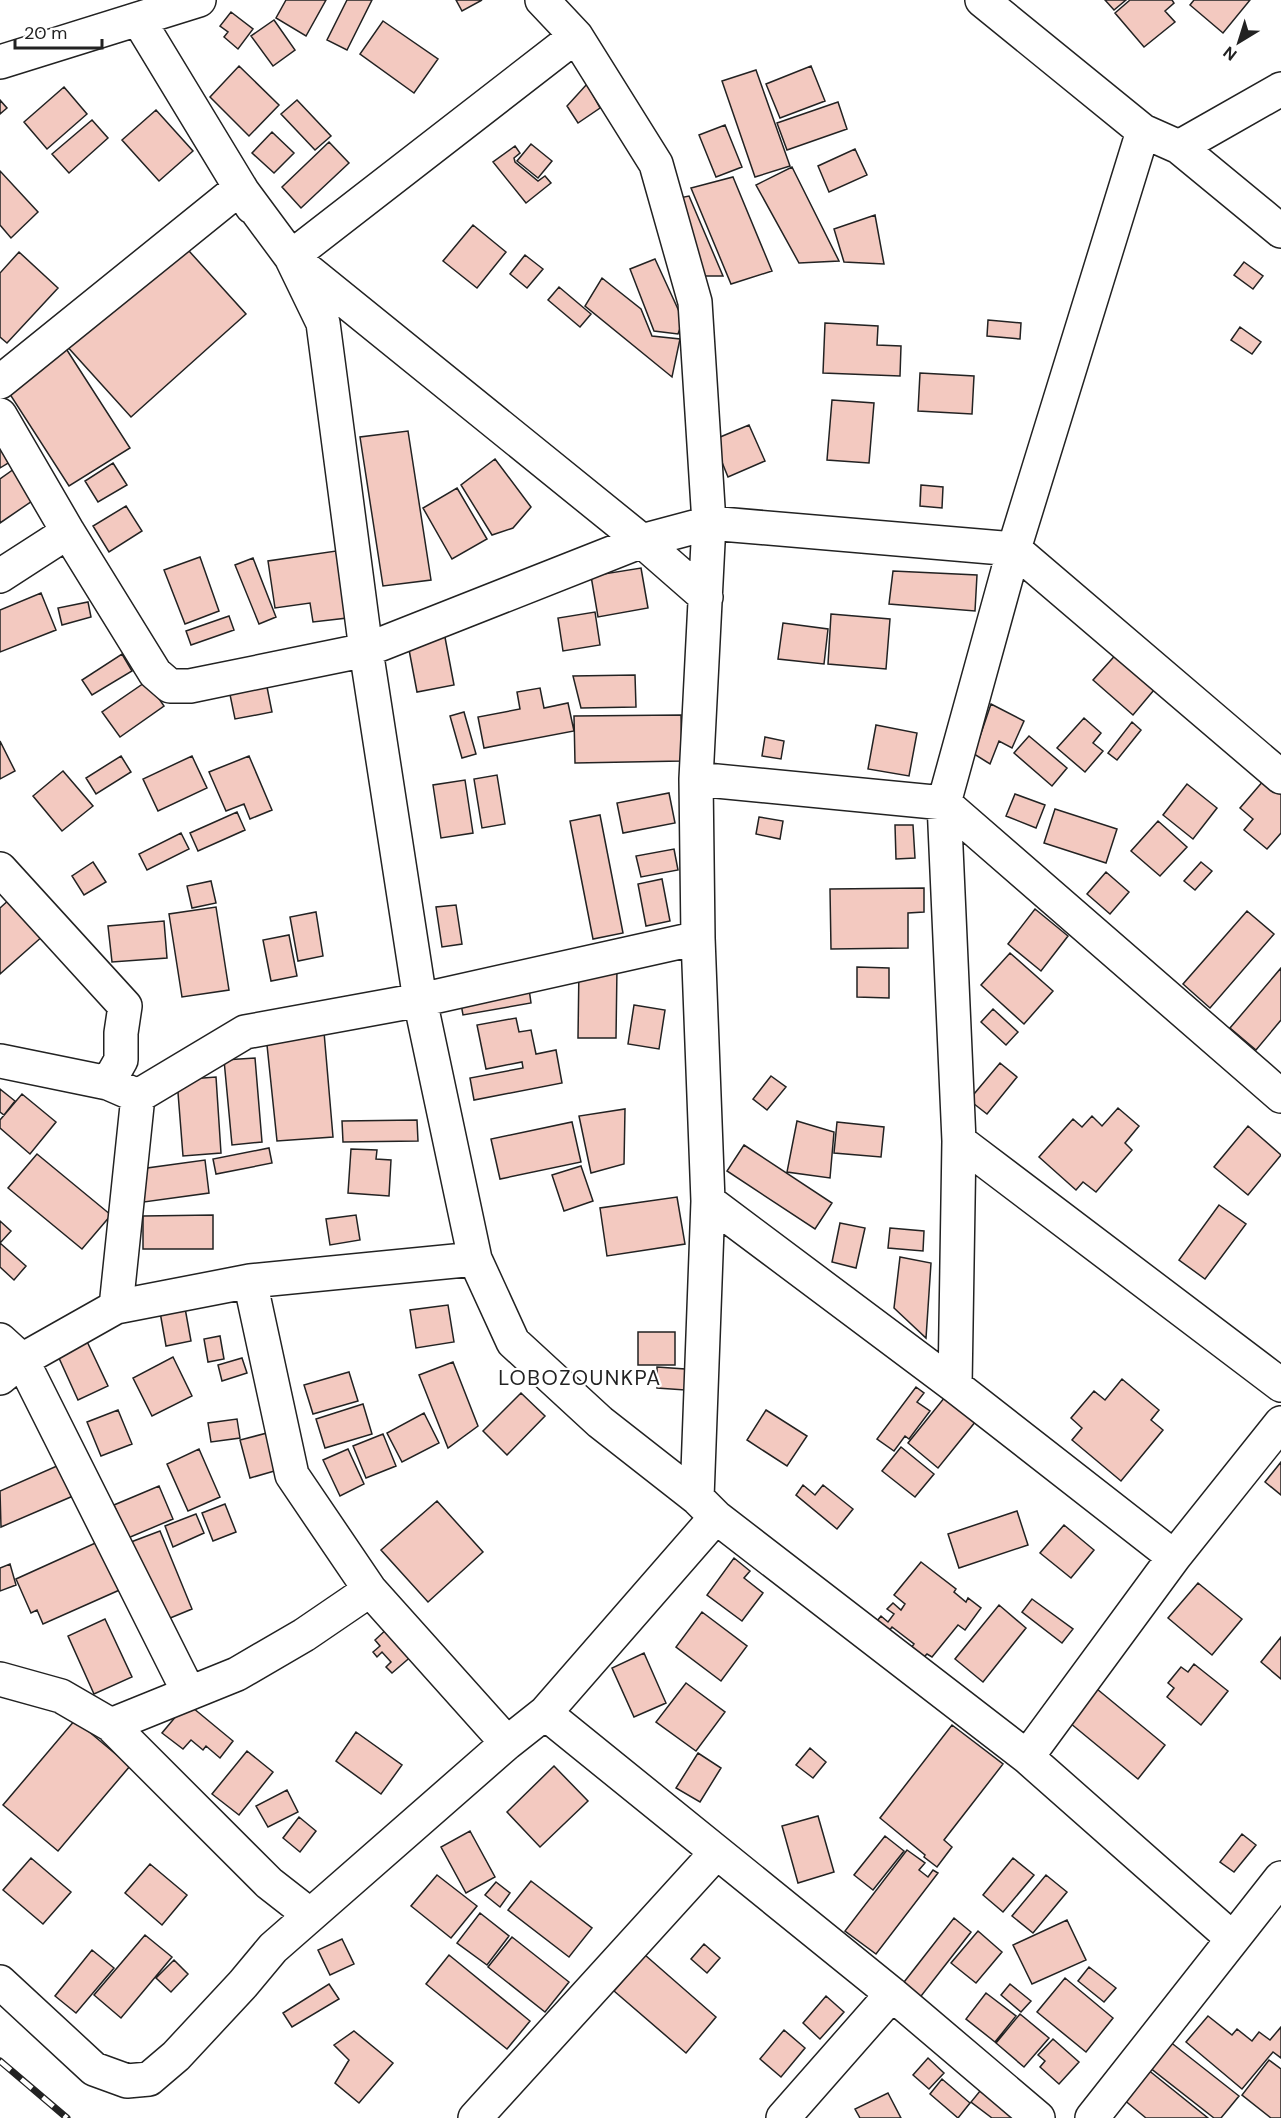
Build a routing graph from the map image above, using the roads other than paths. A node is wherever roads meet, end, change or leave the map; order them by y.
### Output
1 (199, 0) edge
2 (542, 0) edge
3 (982, 0) edge
4 (138, 20) junction
5 (576, 36) junction
6 (0, 62) edge
7 (1281, 89) edge
8 (1143, 131) junction
9 (1179, 147) junction
10 (240, 188) junction
11 (1281, 231) edge
12 (291, 257) junction
13 (324, 323) junction
14 (0, 382) edge
15 (0, 415) edge
16 (709, 523) junction
17 (68, 532) junction
18 (642, 541) junction
19 (1014, 549) junction
20 (0, 576) edge
21 (706, 597) junction
22 (366, 650) junction
23 (1281, 777) edge
24 (696, 779) junction
25 (944, 803) junction
26 (0, 869) edge
27 (698, 938) junction
28 (420, 1000) junction
29 (0, 1061) edge
30 (108, 1083) junction
31 (138, 1096) junction
32 (1281, 1096) edge
33 (958, 1141) junction
34 (708, 1201) junction
35 (475, 1259) junction
36 (250, 1281) junction
37 (116, 1306) junction
38 (7, 1359) edge
39 (1281, 1385) edge
40 (955, 1386) junction
41 (1281, 1422) edge
42 (706, 1508) junction
43 (1174, 1557) junction
44 (370, 1590) junction
45 (0, 1679) edge
46 (189, 1693) junction
47 (546, 1713) junction
48 (111, 1725) junction
49 (507, 1743) junction
50 (1028, 1757) junction
51 (716, 1853) junction
52 (1281, 1878) edge
53 (310, 1915) junction
54 (1233, 1939) junction
55 (0, 1982) edge
56 (892, 1994) junction
57 (475, 2118) edge
58 (783, 2118) edge
59 (1038, 2118) edge
60 (1092, 2118) edge

1 - 4 street
2 - 5 street
3 - 8 street
4 - 6 street
4 - 10 street
5 - 12 street
5 - 16 street
7 - 9 street
8 - 9 street
8 - 19 street
9 - 11 street
10 - 12 street
10 - 13 street
10 - 14 street
12 - 13 street
12 - 18 street
13 - 22 street
15 - 17 street
16 - 18 street
16 - 19 street
16 - 21 street
17 - 20 street
17 - 22 street
18 - 21 street
18 - 22 street
19 - 23 street
19 - 25 street
21 - 24 street
22 - 28 street
24 - 25 street
24 - 27 street
25 - 32 street
25 - 33 street
26 - 30 street
27 - 28 street
27 - 34 street
28 - 31 street
28 - 35 street
29 - 30 street
30 - 31 street
31 - 37 street
33 - 39 street
33 - 40 street
34 - 40 street
34 - 42 street
35 - 36 street
35 - 42 street
36 - 37 street
36 - 44 street
37 - 38 street
38 - 46 street
40 - 43 street
41 - 43 street
42 - 47 street
42 - 50 street
43 - 50 street
44 - 46 street
44 - 49 street
45 - 48 street
46 - 48 street
47 - 49 street
47 - 51 street
48 - 53 street
49 - 53 street
50 - 54 street
51 - 56 street
51 - 57 street
52 - 54 street
53 - 55 street
54 - 60 street
56 - 58 street
56 - 59 street

